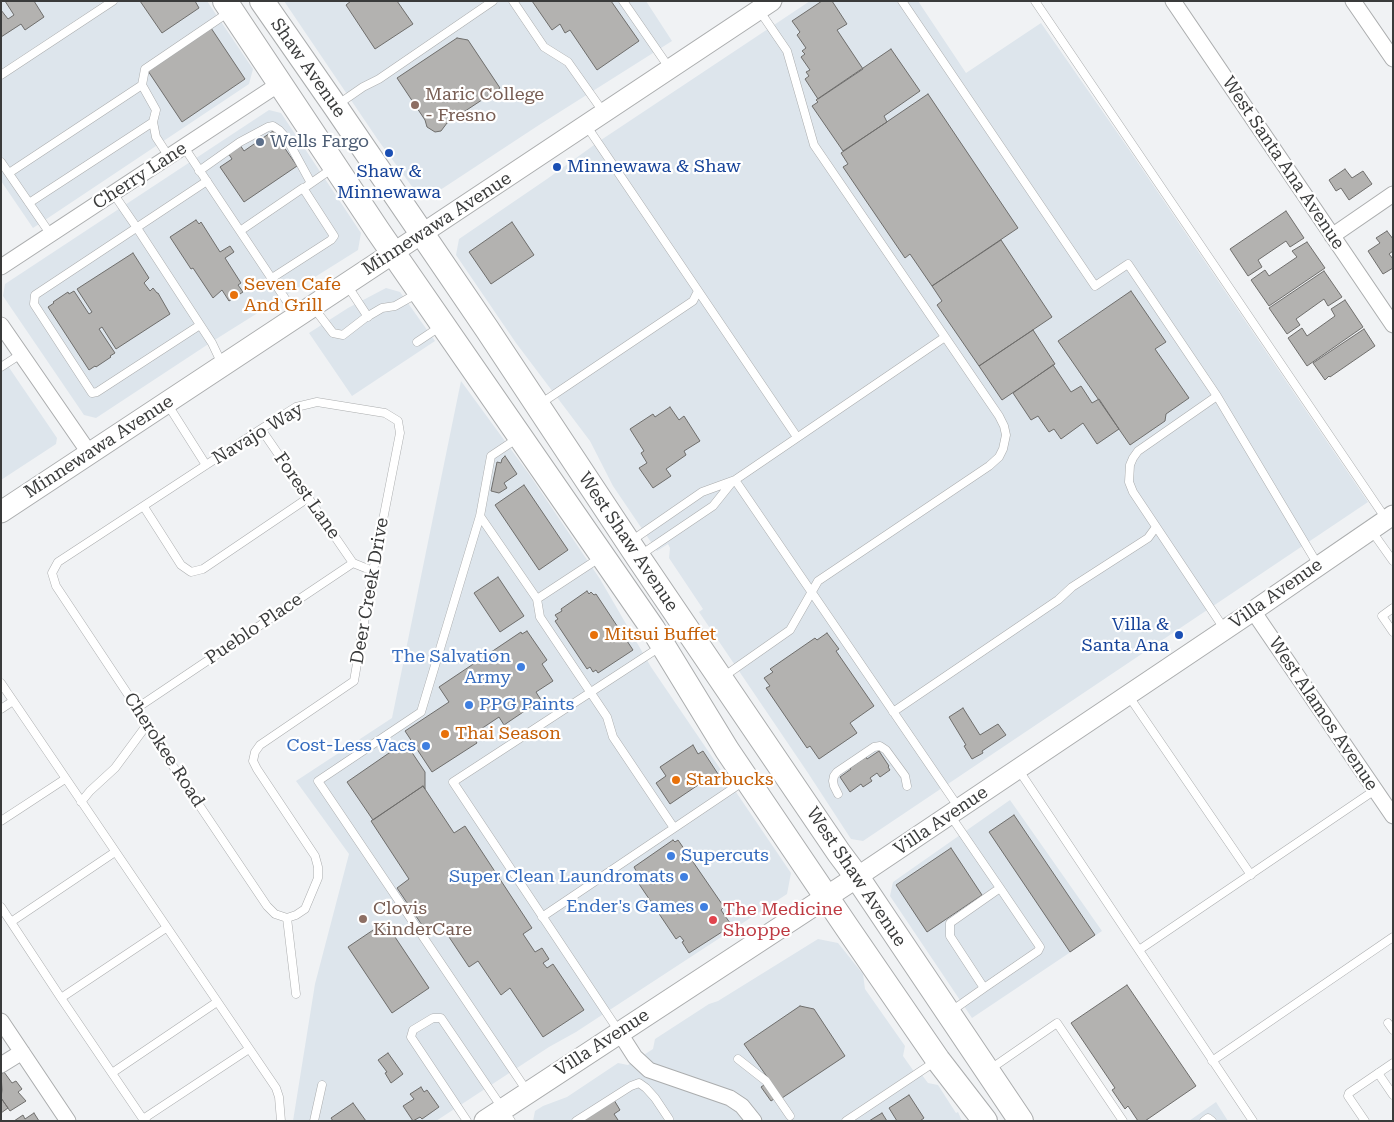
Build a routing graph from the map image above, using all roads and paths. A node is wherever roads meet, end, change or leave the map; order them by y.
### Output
1 (113, 1) edge
2 (493, 1) edge
3 (513, 1) edge
4 (623, 1) edge
5 (902, 1) edge
6 (1035, 1) edge
7 (1173, 1) edge
8 (1353, 1) edge
9 (265, 2) edge
10 (761, 4) edge
11 (228, 6) edge
12 (1393, 59) edge
13 (670, 69) junction
14 (1, 75) edge
15 (279, 84) junction
16 (142, 85) junction
17 (335, 106) junction
18 (604, 113) junction
19 (153, 122) junction
20 (586, 125) junction
21 (184, 147) junction
22 (169, 157) junction
23 (1, 162) edge
24 (335, 167) junction
25 (200, 171) junction
26 (9, 173) junction
27 (207, 181) junction
28 (311, 182) junction
29 (304, 188) junction
30 (113, 194) junction
31 (1393, 194) edge
32 (29, 203) junction
33 (137, 228) junction
34 (240, 231) junction
35 (51, 234) junction
36 (422, 234) junction
37 (1332, 236) junction
38 (393, 253) junction
39 (1, 268) edge
40 (272, 278) junction
41 (346, 284) junction
42 (420, 292) junction
43 (698, 292) junction
44 (304, 311) junction
45 (368, 317) junction
46 (1, 325) edge
47 (200, 325) junction
48 (442, 325) junction
49 (1393, 326) edge
50 (944, 336) junction
51 (418, 342) dead end
52 (21, 354) junction
53 (223, 366) junction
54 (1, 367) edge
55 (1217, 396) junction
56 (167, 403) junction
57 (538, 405) junction
58 (398, 421) joint
59 (261, 429) junction
60 (519, 437) junction
61 (797, 437) junction
62 (90, 454) junction
63 (206, 465) junction
64 (735, 480) junction
65 (308, 498) junction
66 (144, 507) junction
67 (1, 512) edge
68 (480, 516) junction
69 (1383, 521) edge
70 (1156, 527) junction
71 (633, 550) junction
72 (603, 556) junction
73 (1393, 561) edge
74 (353, 563) junction
75 (1318, 565) junction
76 (373, 571) junction
77 (52, 573) joint
78 (619, 581) junction
79 (811, 592) junction
80 (537, 600) junction
81 (1393, 608) edge
82 (1253, 611) junction
83 (1225, 630) junction
84 (1393, 632) edge
85 (663, 645) junction
86 (721, 679) junction
87 (1, 683) edge
88 (590, 693) junction
89 (1128, 694) junction
90 (13, 701) junction
91 (137, 708) junction
92 (1, 709) edge
93 (893, 712) junction
94 (146, 726) junction
95 (1018, 769) junction
96 (65, 779) junction
97 (746, 779) junction
98 (906, 786) dead end
99 (1375, 790) junction
100 (838, 794) dead end
101 (81, 802) junction
102 (955, 811) junction
103 (1393, 816) edge
104 (1, 822) edge
105 (674, 828) junction
106 (116, 852) junction
107 (1251, 875) junction
108 (857, 877) junction
109 (1000, 888) junction
110 (826, 896) junction
111 (1, 908) edge
112 (542, 917) junction
113 (287, 918) junction
114 (11, 922) junction
115 (166, 928) junction
116 (1393, 937) edge
117 (1139, 950) junction
118 (984, 988) junction
119 (296, 994) dead end
120 (61, 998) junction
121 (217, 1002) junction
122 (949, 1014) junction
123 (1, 1021) edge
124 (619, 1032) junction
125 (249, 1049) junction
126 (22, 1052) junction
127 (738, 1059) dead end
128 (938, 1060) junction
129 (1212, 1061) junction
130 (1393, 1064) edge
131 (1, 1065) edge
132 (988, 1071) junction
133 (112, 1073) junction
134 (1378, 1073) junction
135 (322, 1085) dead end
136 (528, 1092) junction
137 (1393, 1095) edge
138 (507, 1115) edge
139 (790, 1116) dead end
140 (669, 1119) dead end
141 (145, 1120) edge
142 (68, 1121) edge
143 (281, 1121) edge
144 (314, 1121) edge
145 (467, 1121) edge
146 (485, 1121) edge
147 (576, 1121) edge
148 (754, 1121) edge
149 (846, 1121) edge
150 (985, 1121) edge
151 (1021, 1121) edge
152 (1123, 1121) edge
153 (1204, 1121) edge
154 (1212, 1121) edge
155 (1253, 1121) edge
156 (1365, 1121) edge

1 - 14 lane
2 - 17 lane
3 - 18 lane
4 - 13 lane
5 - 55 lane
6 - 69 lane
7 - 37 street, West Santa Ana Avenue
8 - 12 street
9 - 17 main road, Shaw Avenue
10 - 13 street, Minnewawa Avenue
10 - 50 lane
11 - 15 main road, Shaw Avenue
11 - 16 lane
13 - 18 street, Minnewawa Avenue
15 - 21 street, Cherry Lane
15 - 24 main road, Shaw Avenue
16 - 19 lane
16 - 26 lane
17 - 36 main road, Shaw Avenue
18 - 20 street, Minnewawa Avenue
19 - 22 lane
19 - 32 lane
20 - 36 street, Minnewawa Avenue
20 - 43 lane
21 - 22 street, Cherry Lane
21 - 25 lane
22 - 30 street, Cherry Lane
23 - 26 lane
24 - 28 lane
24 - 38 main road, Shaw Avenue
25 - 27 lane
25 - 28 lane
26 - 32 lane
27 - 33 lane
27 - 34 lane
28 - 29 lane
29 - 34 lane
29 - 40 lane
30 - 33 lane
30 - 35 street, Cherry Lane
31 - 37 street
32 - 35 lane
33 - 47 lane
33 - 47 lane
34 - 40 lane
35 - 39 street, Cherry Lane
36 - 38 street, Minnewawa Avenue
36 - 57 main road, West Shaw Avenue
37 - 49 street, West Santa Ana Avenue
38 - 41 main road, Minnewawa Avenue
38 - 42 main road, West Shaw Avenue
40 - 44 lane
41 - 44 main road, Minnewawa Avenue
41 - 45 lane
42 - 45 lane
42 - 48 main road, West Shaw Avenue
43 - 57 lane
43 - 61 lane
44 - 45 lane
44 - 53 main road, Minnewawa Avenue
46 - 52 street
47 - 53 lane
48 - 51 lane
48 - 60 main road, West Shaw Avenue
50 - 61 lane
50 - 79 lane
52 - 54 lane
52 - 62 street
53 - 56 main road, Minnewawa Avenue
55 - 70 lane
55 - 75 lane
56 - 62 main road, Minnewawa Avenue
56 - 63 lane, Navajo Way
57 - 71 main road, West Shaw Avenue
58 - 59 lane, Navajo Way
58 - 76 lane, Deer Creek Drive
59 - 63 lane, Navajo Way
59 - 65 lane, Forest Lane
60 - 68 lane
60 - 71 main road
60 - 72 main road, West Shaw Avenue
61 - 64 lane
62 - 67 main road, Minnewawa Avenue
63 - 66 lane, Navajo Way
64 - 71 lane
64 - 71 lane
64 - 79 lane
65 - 66 lane
65 - 74 lane, Forest Lane
66 - 77 lane, Navajo Way
68 - 80 lane
68 - 136 lane
69 - 73 lane
69 - 75 street, Villa Avenue
70 - 83 lane
70 - 93 lane
71 - 86 main road, West Shaw Avenue
72 - 78 main road, West Shaw Avenue
72 - 80 lane
74 - 76 lane
74 - 91 lane, Pueblo Place
75 - 82 street, Villa Avenue
76 - 113 lane, Deer Creek Drive
77 - 91 lane, Cherokee Road
78 - 85 main road, West Shaw Avenue
78 - 86 main road
79 - 86 lane
79 - 93 lane
80 - 88 lane
81 - 84 lane
82 - 83 street, Villa Avenue
82 - 99 street, West Alamos Avenue
83 - 89 street, Villa Avenue
85 - 88 lane
85 - 97 main road, West Shaw Avenue
86 - 108 main road, West Shaw Avenue
87 - 90 lane
88 - 105 lane
88 - 112 lane
89 - 95 street, Villa Avenue
89 - 107 lane
90 - 92 lane
90 - 96 lane
91 - 94 lane, Cherokee Road
93 - 102 lane
94 - 101 lane
94 - 113 lane, Cherokee Road
95 - 102 street, Villa Avenue
95 - 117 lane
96 - 101 lane
96 - 104 lane
97 - 105 lane
97 - 110 main road, West Shaw Avenue
98 - 100 lane
99 - 103 street, West Alamos Avenue
99 - 107 lane
101 - 106 lane
102 - 108 street, Villa Avenue
102 - 109 lane
105 - 112 lane
106 - 114 lane
106 - 115 lane
107 - 117 lane
108 - 110 main road, Villa Avenue
108 - 122 main road, West Shaw Avenue
109 - 118 lane
109 - 118 lane
110 - 124 main road, Villa Avenue
110 - 128 main road, West Shaw Avenue
111 - 114 lane
112 - 124 lane
113 - 119 lane
114 - 120 lane
115 - 120 lane
115 - 121 lane
116 - 129 lane
117 - 129 lane
118 - 122 lane
120 - 133 lane
121 - 125 lane
121 - 133 lane
122 - 132 main road, West Shaw Avenue
123 - 126 street
124 - 136 main road, Villa Avenue
124 - 148 street
125 - 141 lane
125 - 143 lane
126 - 131 street
126 - 142 street
127 - 139 lane
128 - 149 lane
128 - 150 main road, West Shaw Avenue
129 - 155 lane
130 - 134 lane
132 - 151 main road, West Shaw Avenue
132 - 152 lane
133 - 141 lane
134 - 137 lane
134 - 156 lane
135 - 144 lane
136 - 138 main road, Villa Avenue
138 - 145 lane
138 - 146 main road, Villa Avenue
140 - 147 lane
153 - 154 lane

